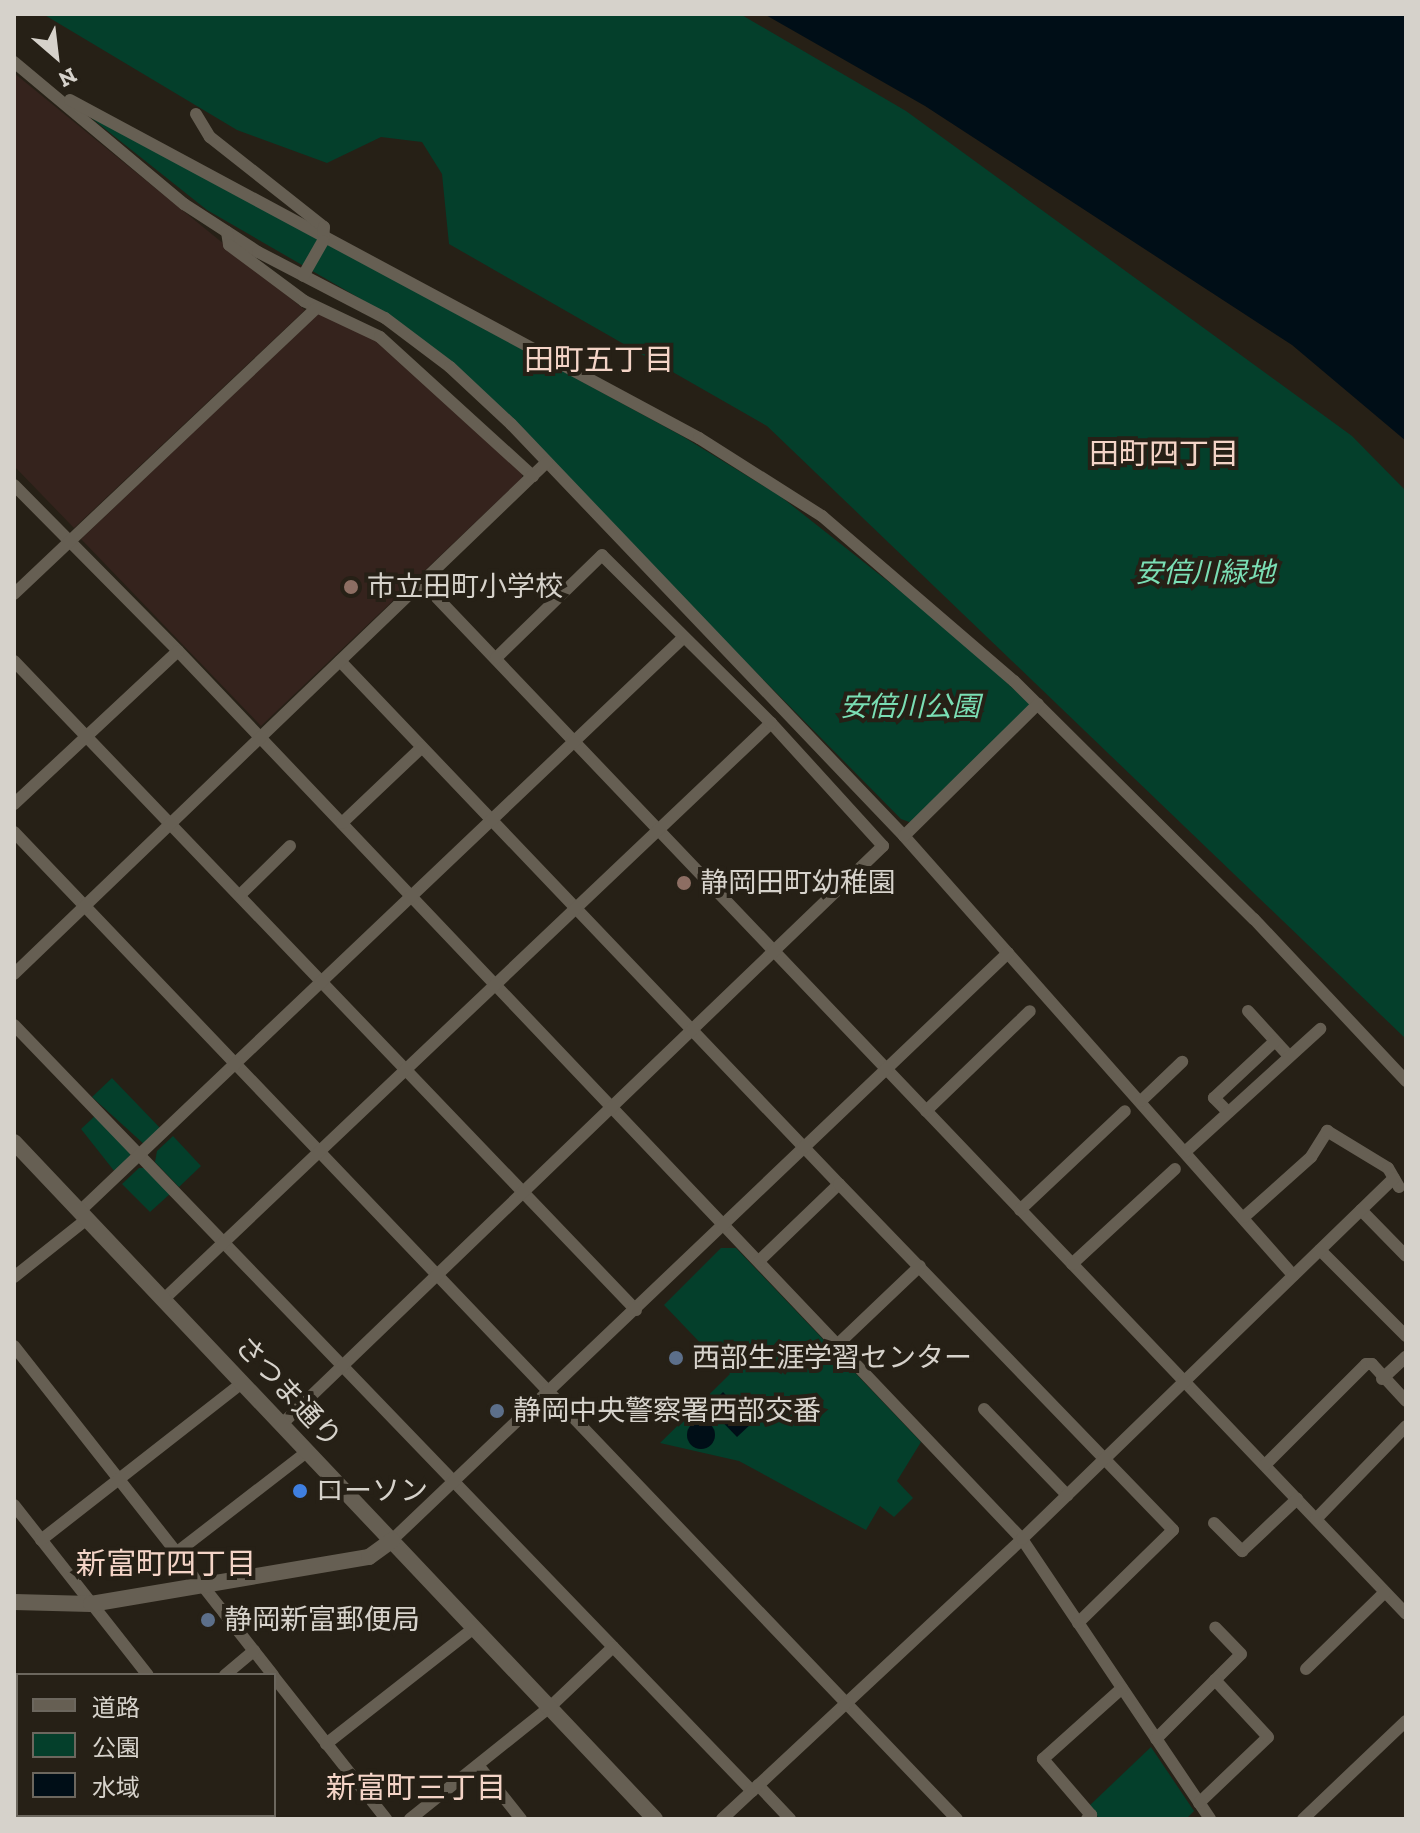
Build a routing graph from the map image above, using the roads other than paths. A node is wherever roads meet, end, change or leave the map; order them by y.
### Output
1 (14, 62) edge
2 (51, 90) junction
3 (196, 114) dead end
4 (227, 232) junction
5 (325, 235) junction
6 (303, 276) junction
7 (316, 308) junction
8 (547, 462) junction
9 (533, 476) junction
10 (14, 485) edge
11 (67, 540) junction
12 (422, 582) junction
13 (14, 594) edge
14 (684, 637) junction
15 (178, 651) junction
16 (496, 658) junction
17 (14, 661) edge
18 (340, 661) junction
19 (1038, 704) junction
20 (771, 723) junction
21 (86, 735) junction
22 (260, 738) junction
23 (575, 741) junction
24 (422, 747) junction
25 (14, 804) edge
26 (493, 820) junction
27 (171, 823) junction
28 (342, 823) junction
29 (659, 829) junction
30 (14, 832) edge
31 (904, 836) junction
32 (290, 846) dead end
33 (240, 895) junction
34 (414, 898) junction
35 (85, 906) junction
36 (576, 908) junction
37 (775, 952) junction
38 (1008, 953) junction
39 (14, 974) edge
40 (323, 981) junction
41 (495, 986) junction
42 (1030, 1011) dead end
43 (1248, 1011) dead end
44 (14, 1025) edge
45 (1320, 1029) dead end
46 (692, 1031) junction
47 (1275, 1041) junction
48 (1289, 1056) junction
49 (1182, 1062) dead end
50 (238, 1065) junction
51 (885, 1067) junction
52 (407, 1070) junction
53 (1406, 1081) edge
54 (1141, 1101) junction
55 (614, 1108) junction
56 (926, 1111) junction
57 (1125, 1111) dead end
58 (1228, 1112) junction
59 (14, 1142) edge
60 (803, 1147) junction
61 (321, 1152) junction
62 (1185, 1152) junction
63 (141, 1155) junction
64 (1175, 1169) dead end
65 (839, 1184) junction
66 (522, 1192) junction
67 (1020, 1210) junction
68 (1361, 1210) junction
69 (83, 1215) junction
70 (1244, 1217) junction
71 (725, 1225) junction
72 (223, 1244) junction
73 (1320, 1250) junction
74 (1406, 1256) edge
75 (759, 1261) junction
76 (1072, 1264) junction
77 (920, 1266) junction
78 (436, 1273) junction
79 (1293, 1275) junction
80 (14, 1277) edge
81 (164, 1299) junction
82 (636, 1310) junction
83 (1406, 1336) edge
84 (838, 1344) junction
85 (14, 1346) edge
86 (1406, 1357) edge
87 (341, 1367) junction
88 (1382, 1379) junction
89 (1185, 1381) junction
90 (243, 1382) junction
91 (550, 1393) junction
92 (1406, 1401) edge
93 (984, 1409) dead end
94 (282, 1424) junction
95 (1406, 1426) edge
96 (308, 1451) junction
97 (1105, 1457) junction
98 (1265, 1465) junction
99 (119, 1480) junction
100 (454, 1483) junction
101 (1067, 1495) junction
102 (1297, 1499) junction
103 (14, 1505) edge
104 (1316, 1519) junction
105 (1214, 1523) dead end
106 (1022, 1539) junction
107 (41, 1540) junction
108 (392, 1540) junction
109 (176, 1553) junction
110 (202, 1585) junction
111 (1385, 1592) junction
112 (14, 1602) edge
113 (91, 1604) junction
114 (1406, 1614) edge
115 (1078, 1623) junction
116 (475, 1627) junction
117 (1215, 1627) dead end
118 (613, 1647) junction
119 (254, 1651) junction
120 (1306, 1669) dead end
121 (146, 1673) edge
122 (227, 1673) edge
123 (271, 1673) edge
124 (276, 1680) edge
125 (1215, 1680) junction
126 (1122, 1688) junction
127 (846, 1704) junction
128 (550, 1707) junction
129 (1406, 1721) edge
130 (1156, 1739) junction
131 (326, 1744) junction
132 (478, 1765) junction
133 (755, 1788) junction
134 (1199, 1803) junction
135 (386, 1819) edge
136 (410, 1819) edge
137 (521, 1819) edge
138 (655, 1819) edge
139 (722, 1819) edge
140 (790, 1819) edge
141 (957, 1819) edge
142 (1087, 1819) edge
143 (1210, 1819) edge
144 (1303, 1819) edge

1 - 2 street
2 - 4 street
2 - 5 street
3 - 5 street
4 - 6 street
4 - 7 street
5 - 6 street
5 - 19 street
6 - 8 street
7 - 9 street
7 - 11 street
8 - 9 street
8 - 31 street
9 - 12 street
10 - 11 street
11 - 13 street
11 - 15 street
12 - 16 street
12 - 18 street
14 - 16 street
14 - 20 street
14 - 23 street
15 - 21 street
15 - 22 street
16 - 23 street
17 - 21 street
18 - 22 street
18 - 24 street
19 - 31 street
19 - 53 street
20 - 29 street
20 - 37 street
21 - 25 street
21 - 27 street
22 - 27 street
22 - 28 street
23 - 26 street
23 - 29 street
24 - 26 street
24 - 28 street
26 - 34 street
26 - 36 street
27 - 33 street
27 - 35 street
28 - 34 street
29 - 36 street
29 - 37 street
30 - 35 street
31 - 38 street
32 - 33 street
33 - 40 street
34 - 40 street
34 - 41 street
35 - 39 street
35 - 50 street
36 - 41 street
36 - 46 street
37 - 46 street
37 - 51 street
38 - 51 street
38 - 54 street
40 - 50 street
40 - 52 street
41 - 52 street
41 - 55 street
42 - 56 street
43 - 47 street
44 - 63 street
45 - 48 street
46 - 55 street
46 - 60 street
47 - 48 street
47 - 58 street
48 - 58 street
49 - 54 street
50 - 61 street
50 - 63 street
51 - 56 street
51 - 60 street
52 - 61 street
52 - 66 street
54 - 62 street
55 - 66 street
55 - 71 street
56 - 67 street
57 - 67 street
58 - 62 street
59 - 69 main road, さつま通り
60 - 65 street
60 - 71 street
61 - 72 street
61 - 78 street
62 - 70 street
63 - 69 street
63 - 72 street
64 - 76 street
65 - 75 street
65 - 77 street
66 - 78 street
66 - 82 street
67 - 76 street
68 - 70 street
68 - 73 street
68 - 74 street
69 - 80 street
69 - 81 main road, さつま通り
70 - 79 street
71 - 75 street
71 - 82 street
72 - 81 street
72 - 87 street
73 - 79 street
73 - 83 street
75 - 84 street
76 - 89 street
77 - 84 street
77 - 97 street
78 - 87 street
78 - 91 street
79 - 89 street
81 - 90 main road, さつま通り
82 - 91 street
84 - 106 street
85 - 99 street
86 - 88 street
87 - 94 street
87 - 100 street
88 - 92 street
88 - 98 street
89 - 97 street
89 - 98 street
90 - 94 main road, さつま通り
90 - 99 street
91 - 100 street
91 - 127 street
93 - 101 street
94 - 96 main road, さつま通り
95 - 104 street
96 - 108 main road, さつま通り
96 - 109 street
97 - 101 street
97 - 115 street
98 - 102 street
99 - 107 street
99 - 109 street
100 - 108 street
100 - 118 street
101 - 106 street
102 - 104 street
102 - 105 street
103 - 107 street
104 - 111 street
106 - 115 street
106 - 127 street
107 - 113 street
108 - 110 main road
108 - 116 main road, さつま通り
109 - 110 street
110 - 113 main road
110 - 119 street
111 - 114 street
111 - 120 street
112 - 113 main road
113 - 121 street
115 - 126 street
116 - 128 main road, さつま通り
116 - 131 street
117 - 125 street
118 - 128 street
118 - 133 street
119 - 122 street
119 - 123 street
124 - 131 street
125 - 130 street
125 - 134 street
126 - 130 street
126 - 142 street
127 - 133 street
127 - 141 street
128 - 132 street
128 - 138 main road, さつま通り
129 - 144 street
130 - 134 street
131 - 135 street
132 - 136 street
132 - 137 street
133 - 139 street
133 - 140 street
134 - 143 street

